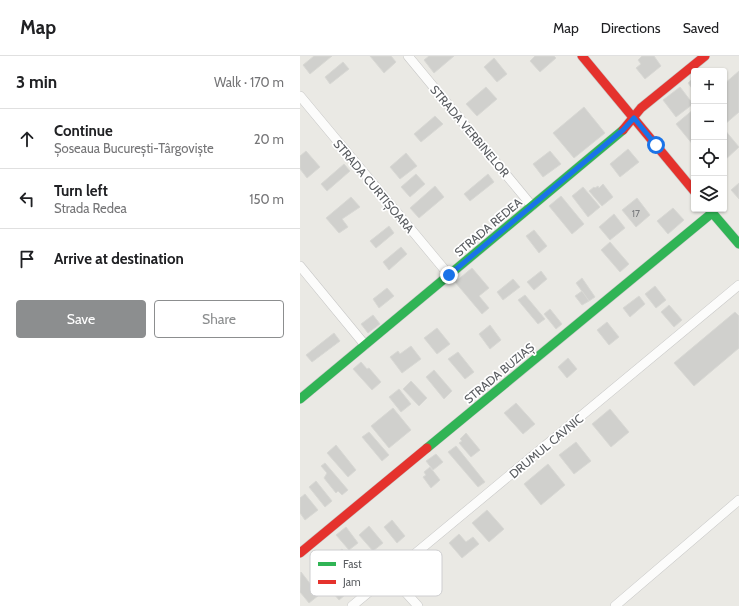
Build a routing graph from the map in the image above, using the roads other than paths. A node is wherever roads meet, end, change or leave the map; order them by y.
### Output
1 (408, 56) edge
2 (582, 56) edge
3 (705, 56) edge
4 (300, 96) edge
5 (634, 118) junction
6 (691, 187) edge
7 (532, 206) junction
8 (710, 212) edge
9 (712, 212) edge
10 (739, 244) edge
11 (300, 266) edge
12 (449, 275) junction
13 (739, 284) edge
14 (365, 345) junction
15 (300, 399) edge
16 (739, 500) edge
17 (420, 550) edge
18 (300, 553) edge
19 (364, 596) edge
20 (409, 596) edge
21 (352, 606) edge
22 (418, 606) edge
23 (615, 606) edge

1 - 7 street, STRADA VERBINELOR
2 - 5 street
3 - 5 street, STRADA REDEA
4 - 12 street, STRADA CURTIȘOARA
5 - 6 street
5 - 7 street, STRADA REDEA
7 - 12 street, STRADA REDEA
8 - 18 street, STRADA BUZIAȘ
9 - 10 street
11 - 14 street
12 - 14 street, STRADA REDEA
13 - 17 street, DRUMUL CAVNIC
14 - 15 street, STRADA REDEA
16 - 23 street
19 - 21 street, DRUMUL CAVNIC
20 - 22 street

